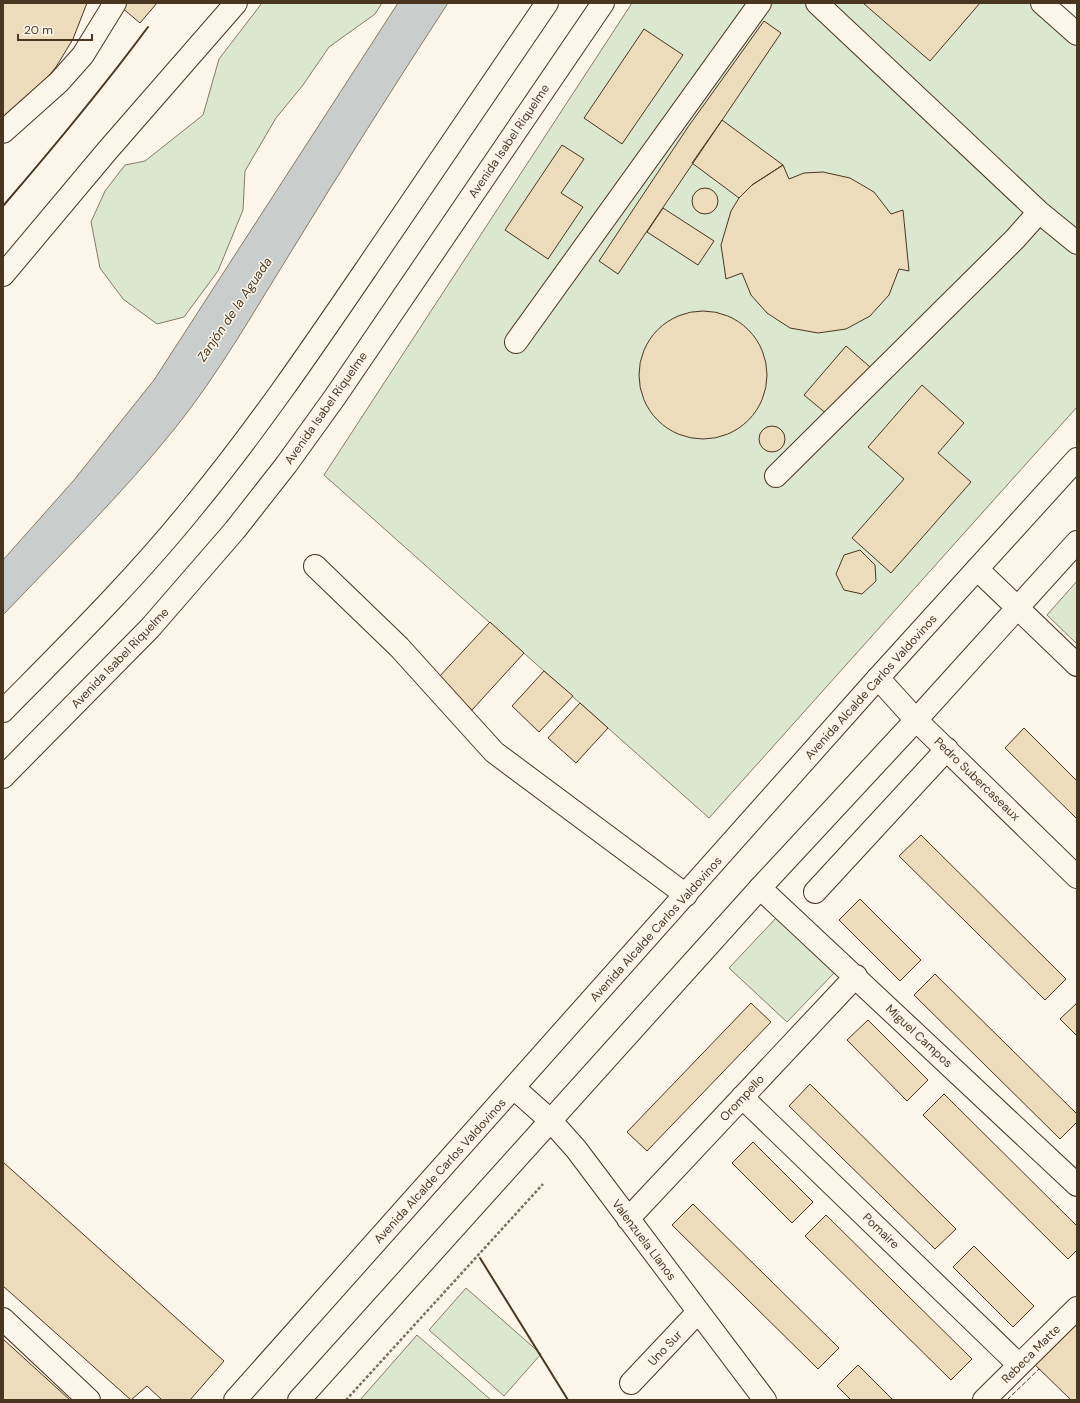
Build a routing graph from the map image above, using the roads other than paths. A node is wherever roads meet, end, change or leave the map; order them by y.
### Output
1 (115, 3) edge
2 (236, 3) edge
3 (547, 3) edge
4 (603, 3) edge
5 (760, 3) edge
6 (817, 3) edge
7 (1042, 3) edge
8 (1077, 34) edge
9 (3, 132) edge
10 (1039, 212) junction
11 (1077, 243) edge
12 (3, 275) edge
13 (516, 342) dead end
14 (1077, 459) edge
15 (776, 476) dead end
16 (1077, 542) edge
17 (315, 566) dead end
18 (977, 569) junction
19 (1017, 608) junction
20 (1077, 665) edge
21 (878, 678) junction
22 (3, 711) edge
23 (916, 720) junction
24 (947, 750) junction
25 (3, 777) edge
26 (1077, 877) edge
27 (760, 888) junction
28 (815, 892) dead end
29 (686, 895) junction
30 (856, 976) junction
31 (514, 1088) junction
32 (742, 1097) junction
33 (551, 1121) junction
34 (1077, 1185) edge
35 (628, 1219) junction
36 (1077, 1308) edge
37 (698, 1312) junction
38 (3, 1319) edge
39 (1019, 1365) junction
40 (631, 1384) dead end
41 (89, 1400) edge
42 (234, 1400) edge
43 (299, 1400) edge
44 (765, 1400) edge
45 (984, 1400) edge

1 - 9 main road
2 - 12 main road
3 - 22 main road
4 - 25 main road, Avenida Isabel Riquelme
5 - 13 main road
6 - 10 main road
7 - 8 main road
10 - 11 main road
10 - 15 main road
14 - 18 main road, Avenida Alcalde Carlos Valdovinos
16 - 19 main road
17 - 29 main road
18 - 19 main road
18 - 21 main road, Avenida Alcalde Carlos Valdovinos
19 - 20 main road
19 - 23 main road
21 - 23 main road, Pedro Subercaseaux
21 - 29 main road, Avenida Alcalde Carlos Valdovinos
23 - 24 main road, Pedro Subercaseaux
23 - 27 main road
24 - 26 main road, Pedro Subercaseaux
24 - 28 main road
27 - 30 main road, Miguel Campos
27 - 33 main road
29 - 31 main road, Avenida Alcalde Carlos Valdovinos
30 - 32 main road, Orompello
30 - 34 main road, Miguel Campos
31 - 33 main road, Valenzuela Llanos
31 - 42 main road, Avenida Alcalde Carlos Valdovinos
32 - 35 main road, Orompello
32 - 39 main road, Pomaire
33 - 35 main road, Valenzuela Llanos
33 - 43 main road
35 - 37 main road, Valenzuela Llanos
36 - 39 main road, Rebeca Matte
37 - 40 main road, Uno Sur
37 - 44 main road, Valenzuela Llanos
38 - 41 main road
39 - 45 main road, Rebeca Matte

